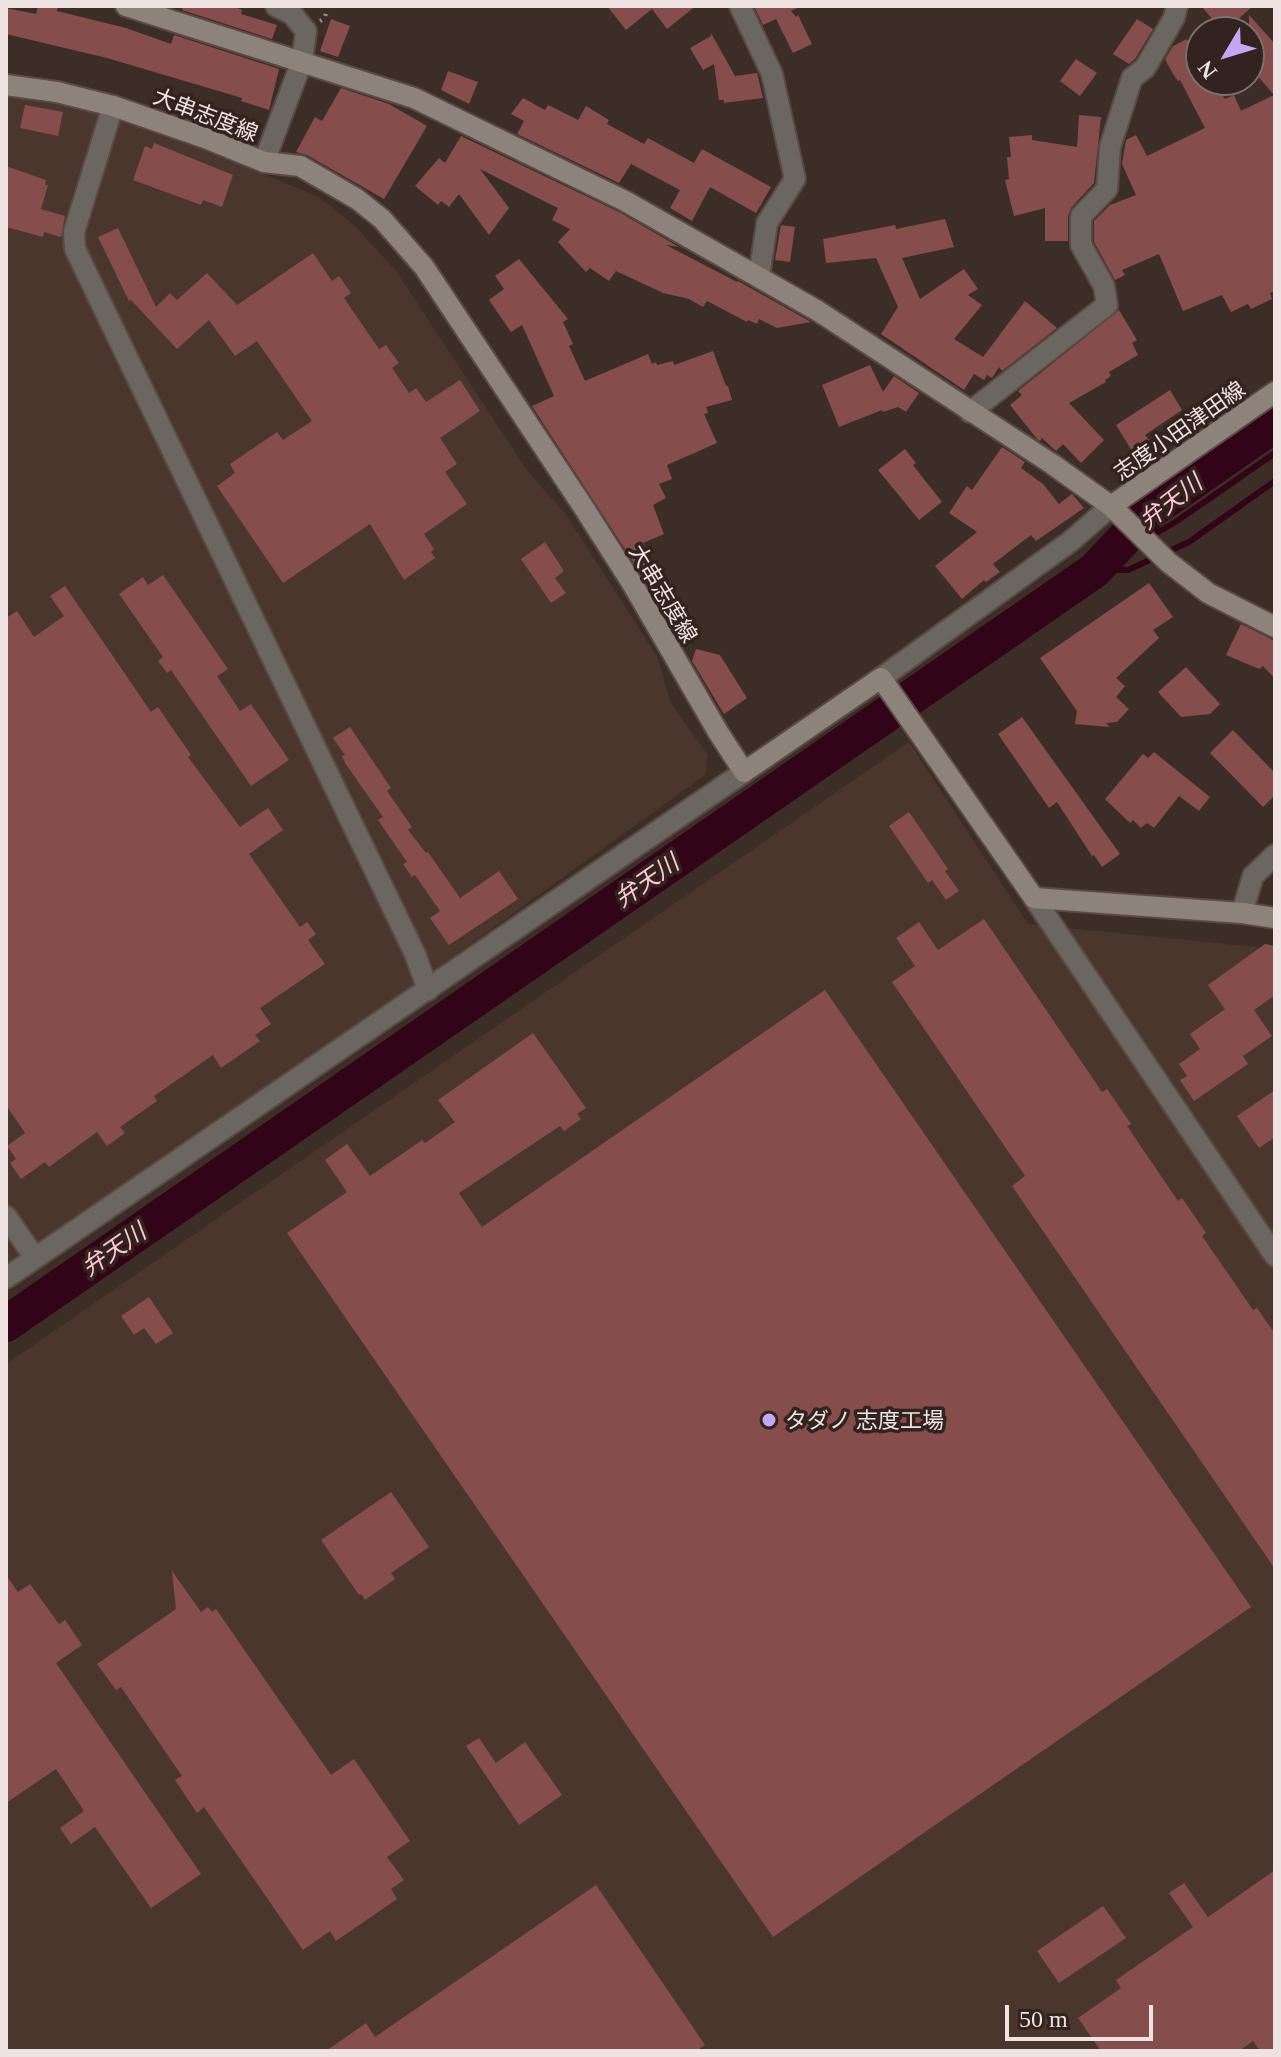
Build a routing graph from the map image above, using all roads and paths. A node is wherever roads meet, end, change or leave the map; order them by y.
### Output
1 (126, 6) edge
2 (276, 6) edge
3 (740, 6) edge
4 (1177, 6) edge
5 (302, 61) junction
6 (6, 85) edge
7 (113, 106) junction
8 (264, 162) junction
9 (759, 277) junction
10 (1275, 392) edge
11 (970, 412) junction
12 (1111, 506) junction
13 (1275, 627) edge
14 (881, 678) junction
15 (744, 772) junction
16 (1275, 855) edge
17 (1034, 898) junction
18 (1242, 913) junction
19 (1275, 918) edge
20 (428, 990) junction
21 (6, 1216) edge
22 (1275, 1256) edge
23 (35, 1258) junction
24 (6, 1278) edge

1 - 5 main road
2 - 5 street
3 - 9 street
4 - 11 street
5 - 8 street
5 - 9 main road
6 - 7 main road, 大串志度線
7 - 8 main road, 大串志度線
7 - 20 street
8 - 15 main road, 大串志度線
9 - 11 main road
10 - 12 main road, 志度小田津田線
11 - 12 main road
12 - 13 main road
12 - 14 street
14 - 15 main road
14 - 17 main road
15 - 20 street
16 - 18 street
17 - 18 main road
17 - 22 street
18 - 19 main road
20 - 23 street
21 - 23 street
23 - 24 street

